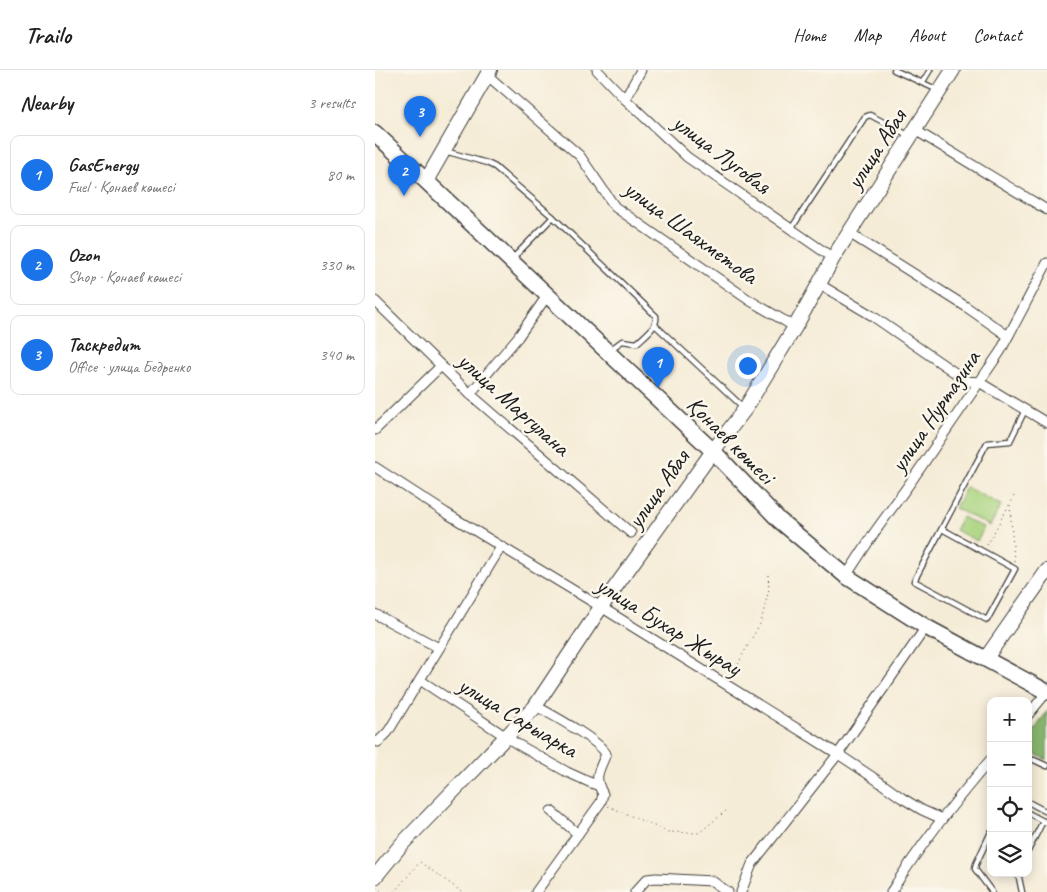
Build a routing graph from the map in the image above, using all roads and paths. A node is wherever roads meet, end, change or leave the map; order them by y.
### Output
1 (597, 70) edge
2 (641, 70) edge
3 (894, 70) edge
4 (930, 70) edge
5 (953, 70) edge
6 (488, 73) edge
7 (922, 83) junction
8 (939, 91) junction
9 (625, 99) junction
10 (375, 133) edge
11 (913, 133) junction
12 (444, 150) junction
13 (426, 181) junction
14 (1047, 210) edge
15 (553, 218) junction
16 (791, 229) junction
17 (849, 233) junction
18 (833, 258) junction
19 (510, 261) junction
20 (1047, 263) edge
21 (819, 284) junction
22 (547, 296) junction
23 (375, 301) edge
24 (655, 325) junction
25 (795, 327) junction
26 (1008, 336) junction
27 (608, 352) junction
28 (441, 366) junction
29 (979, 382) junction
30 (470, 394) junction
31 (745, 409) junction
32 (1025, 410) junction
33 (1047, 423) edge
34 (375, 430) edge
35 (713, 451) junction
36 (375, 467) edge
37 (1014, 496) dead end
38 (1010, 505) junction
39 (942, 529) junction
40 (631, 533) dead end
41 (501, 547) junction
42 (983, 552) junction
43 (1015, 569) junction
44 (1047, 571) edge
45 (768, 574) dead end
46 (846, 576) junction
47 (601, 607) junction
48 (375, 614) edge
49 (927, 627) junction
50 (439, 648) junction
51 (986, 658) junction
52 (420, 680) junction
53 (728, 686) junction
54 (1047, 692) edge
55 (536, 706) junction
56 (1032, 710) edge
57 (506, 737) junction
58 (375, 741) edge
59 (838, 754) junction
60 (1033, 760) dead end
61 (987, 764) edge
62 (1047, 766) edge
63 (597, 785) junction
64 (601, 802) junction
65 (1032, 804) edge
66 (727, 810) dead end
67 (551, 811) dead end
68 (1047, 812) edge
69 (1032, 815) edge
70 (942, 819) junction
71 (1045, 822) edge
72 (578, 834) junction
73 (987, 840) edge
74 (1032, 844) edge
75 (375, 877) edge
76 (1020, 877) edge
77 (375, 887) edge
78 (382, 892) edge
79 (393, 892) edge
80 (462, 892) edge
81 (536, 892) edge
82 (635, 892) edge
83 (728, 892) edge
84 (741, 892) edge
85 (891, 892) edge
86 (992, 892) edge
87 (1022, 892) edge

1 - 9 street, улица Луговая
2 - 9 street
3 - 7 lane
4 - 7 lane
5 - 8 street, улица Абая
6 - 12 street
6 - 25 street, улица Шаяхметова
7 - 8 lane
8 - 11 street, улица Абая
9 - 16 street, улица Луговая
10 - 13 main road, Қонаев көшесі
11 - 14 street
11 - 16 lane
11 - 17 street, улица Абая
12 - 13 street
12 - 15 lane
13 - 19 main road, Қонаев көшесі
15 - 19 lane
15 - 24 lane
16 - 18 street, улица Луговая
17 - 18 street, улица Абая
17 - 26 street
18 - 21 street, улица Абая
19 - 22 main road, Қонаев көшесі
20 - 26 street, улица Нуртазина
21 - 25 street, улица Абая
21 - 29 street
22 - 27 main road, Қонаев көшесі
22 - 30 street
23 - 28 street, улица Маргулана
24 - 27 lane
24 - 31 lane
25 - 31 street, улица Абая
26 - 29 street, улица Нуртазина
27 - 35 main road, Қонаев көшесі
28 - 30 street, улица Маргулана
28 - 34 street
29 - 32 street
29 - 46 street, улица Нуртазина
30 - 40 street, улица Маргулана
31 - 35 street, улица Абая
32 - 33 street
32 - 39 lane
35 - 46 main road, Қонаев көшесі
35 - 47 street, улица Абая
36 - 41 street, улица Бухар Жырау
37 - 38 path
38 - 42 path
38 - 43 path
39 - 42 lane
39 - 43 lane
41 - 47 street, улица Бухар Жырау
41 - 50 street
42 - 43 lane
44 - 51 street
45 - 53 path
46 - 49 main road, Қонаев көшесі
47 - 53 street, улица Бухар Жырау
47 - 55 street, улица Абая
48 - 50 street
49 - 51 main road, Қонаев көшесі
49 - 59 street
50 - 52 street
51 - 54 main road, Қонаев көшесі
52 - 57 street, улица Сарыарка
52 - 58 street
53 - 59 street, улица Бухар Жырау
54 - 56 street
55 - 57 street, улица Абая
55 - 63 street
57 - 63 street, улица Сарыарка
57 - 75 street, улица Абая
59 - 70 street, улица Бухар Жырау
59 - 84 street
60 - 62 lane
61 - 70 street
63 - 64 street
64 - 66 path
64 - 72 street
65 - 68 lane
67 - 72 street
69 - 71 lane
70 - 85 street
71 - 74 lane
72 - 81 street
73 - 86 lane
76 - 87 lane
77 - 78 path
79 - 80 path
82 - 83 street

